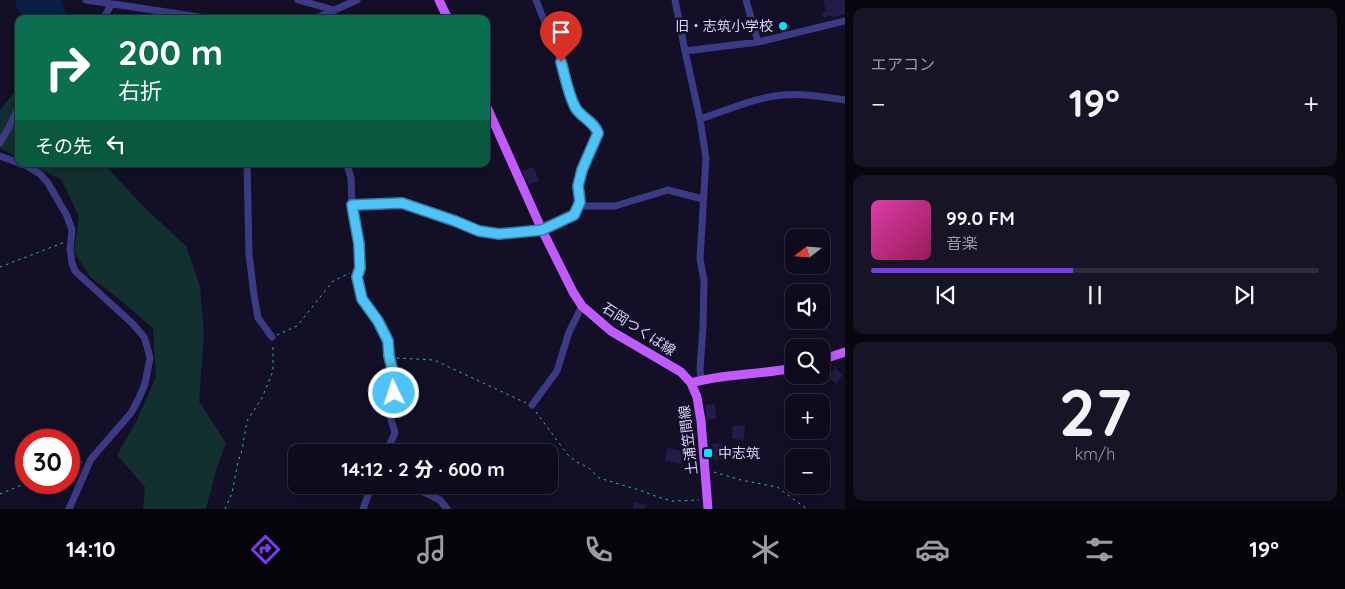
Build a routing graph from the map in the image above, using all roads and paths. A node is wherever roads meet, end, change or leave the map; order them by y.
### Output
1 (86, 0) edge
2 (298, 0) edge
3 (357, 0) edge
4 (439, 0) edge
5 (536, 0) edge
6 (675, 0) edge
7 (746, 0) edge
8 (111, 4) junction
9 (335, 10) junction
10 (105, 15) edge
11 (186, 15) edge
12 (323, 15) edge
13 (446, 15) edge
14 (845, 21) edge
15 (758, 42) junction
16 (685, 51) junction
17 (845, 100) edge
18 (490, 114) edge
19 (15, 115) edge
20 (700, 119) junction
21 (0, 143) edge
22 (0, 156) edge
23 (15, 162) edge
24 (25, 167) edge
25 (247, 167) edge
26 (348, 167) edge
27 (703, 199) junction
28 (580, 202) junction
29 (352, 205) junction
30 (542, 230) junction
31 (70, 240) junction
32 (0, 267) edge
33 (360, 268) junction
34 (582, 306) junction
35 (272, 337) junction
36 (845, 352) edge
37 (389, 356) junction
38 (830, 357) edge
39 (785, 369) edge
40 (701, 380) junction
41 (691, 383) junction
42 (532, 406) junction
43 (391, 444) edge
44 (91, 459) junction
45 (80, 463) edge
46 (706, 470) junction
47 (15, 488) edge
48 (0, 494) edge
49 (369, 494) edge
50 (428, 494) edge
51 (708, 505) edge
52 (69, 509) edge
53 (225, 509) edge
54 (363, 509) edge
55 (447, 509) edge
56 (807, 509) edge

1 - 8 street
2 - 9 street
3 - 9 street
4 - 13 main road
5 - 28 street
6 - 16 street
7 - 15 street
8 - 10 street
8 - 11 street
9 - 12 street
14 - 15 street
15 - 16 street
16 - 20 street
17 - 20 street
18 - 30 main road, 石岡つくば線
19 - 21 street
20 - 27 street
22 - 23 street
24 - 31 street
25 - 35 street
26 - 29 street
27 - 28 street
27 - 40 street
28 - 30 street
29 - 30 street
29 - 33 street
30 - 34 main road, 石岡つくば線
31 - 32 path
31 - 44 street
33 - 35 path
33 - 37 street
34 - 41 main road, 石岡つくば線
34 - 42 street
35 - 53 path
36 - 38 main road
37 - 42 path
37 - 43 street
39 - 40 main road
40 - 41 main road
41 - 46 main road, 土浦笠間線
42 - 51 path
44 - 45 path
44 - 52 street
46 - 51 main road, 土浦笠間線
46 - 56 path
47 - 48 path
49 - 54 street
50 - 55 street

